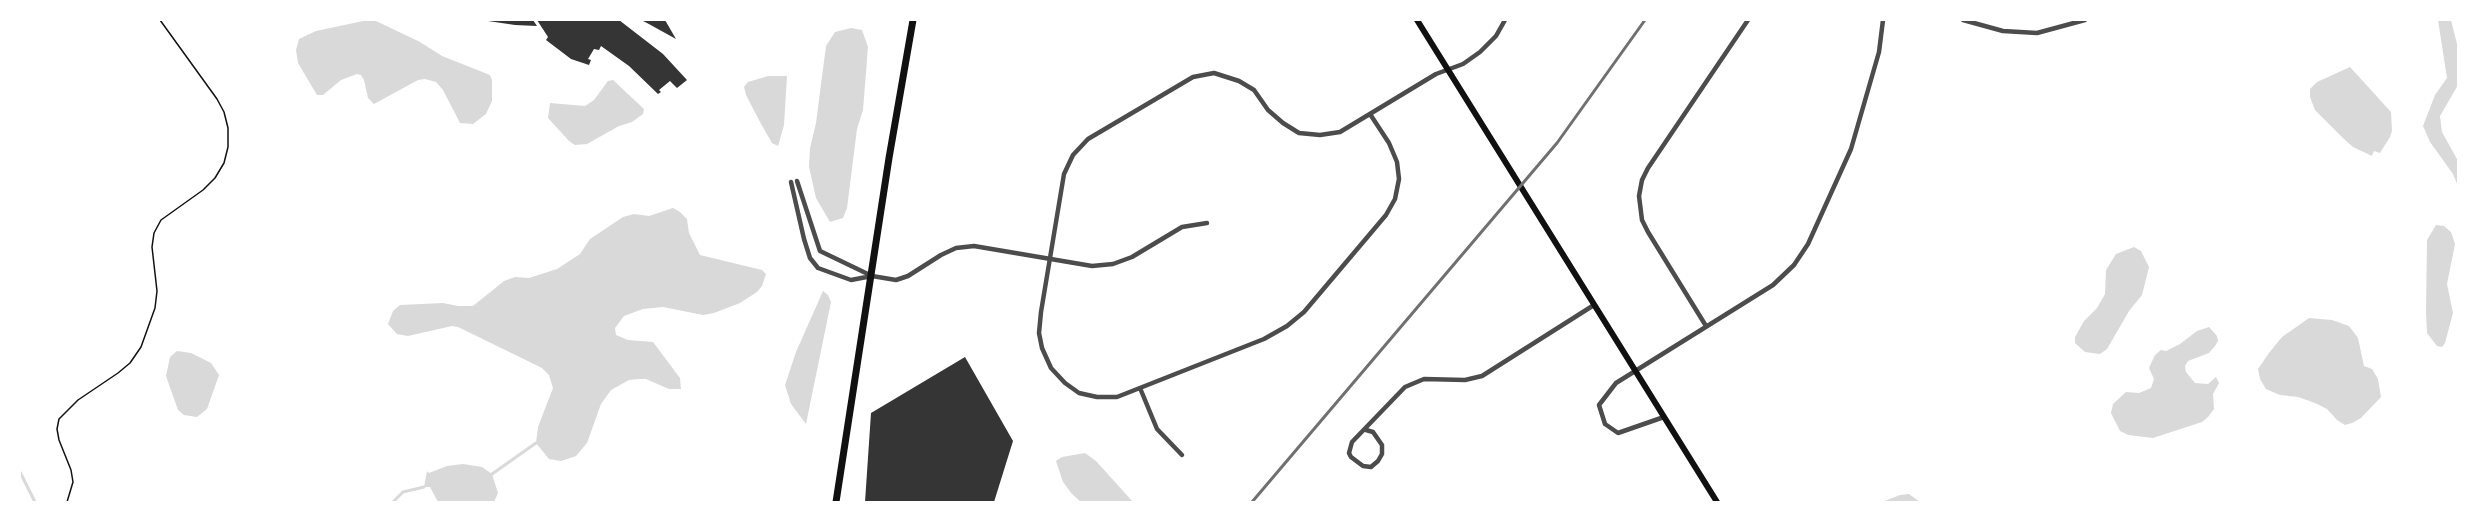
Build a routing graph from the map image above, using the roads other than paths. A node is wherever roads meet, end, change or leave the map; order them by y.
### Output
1 (913, 20) edge
2 (1417, 20) edge
3 (1505, 20) edge
4 (1748, 20) edge
5 (1883, 20) edge
6 (1963, 20) edge
7 (2085, 20) edge
8 (1448, 70) junction
9 (1370, 114) junction
10 (1207, 223) dead end
11 (1050, 258) junction
12 (872, 276) junction
13 (1594, 305) junction
14 (1706, 326) junction
15 (1635, 370) junction
16 (1140, 388) junction
17 (1662, 414) junction
18 (1366, 430) junction
19 (1182, 455) dead end
20 (836, 502) edge
21 (1717, 502) edge

1 - 12 main road
2 - 8 main road
3 - 8 street
4 - 14 street
5 - 14 street
6 - 7 street
8 - 9 street
8 - 13 main road
9 - 11 street
9 - 16 street
10 - 11 street
11 - 12 street
11 - 16 street
12 - 12 street
12 - 20 main road
13 - 15 main road
13 - 18 street
14 - 15 street
15 - 17 main road
15 - 17 street
16 - 19 street
17 - 21 main road
18 - 18 street

